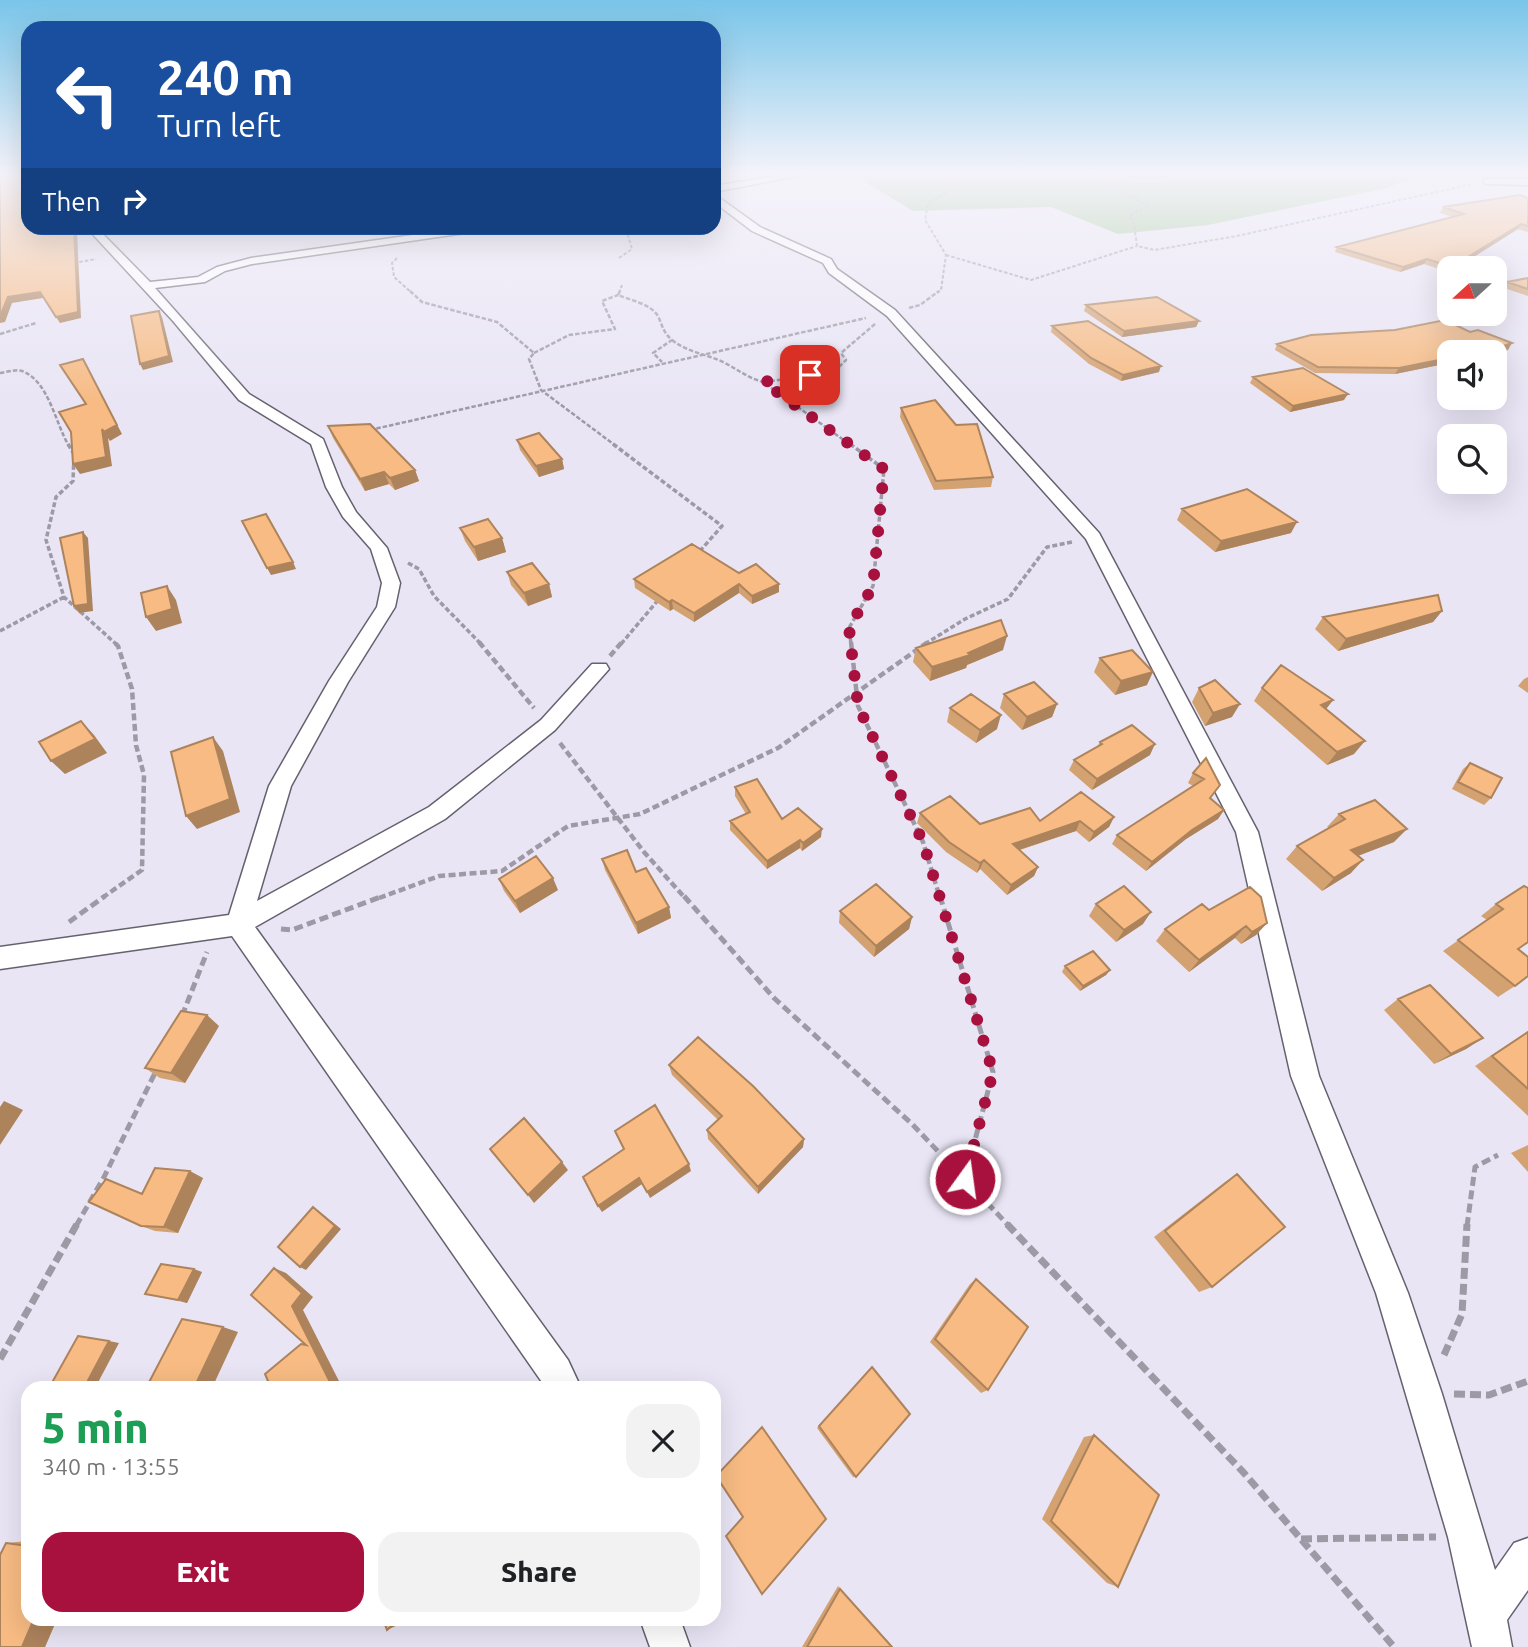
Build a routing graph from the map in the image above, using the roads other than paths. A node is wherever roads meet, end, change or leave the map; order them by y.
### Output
1 (112, 250) edge
2 (325, 250) edge
3 (802, 250) edge
4 (147, 286) junction
5 (599, 669) road end
6 (237, 924) junction
7 (0, 958) edge
8 (560, 1381) edge
9 (1528, 1557) edge
10 (662, 1626) edge
11 (1489, 1631) edge
12 (670, 1647) edge

1 - 4 street
2 - 4 street
3 - 11 street
4 - 6 street
5 - 6 street
6 - 7 street
6 - 8 street
9 - 11 street
10 - 12 street

